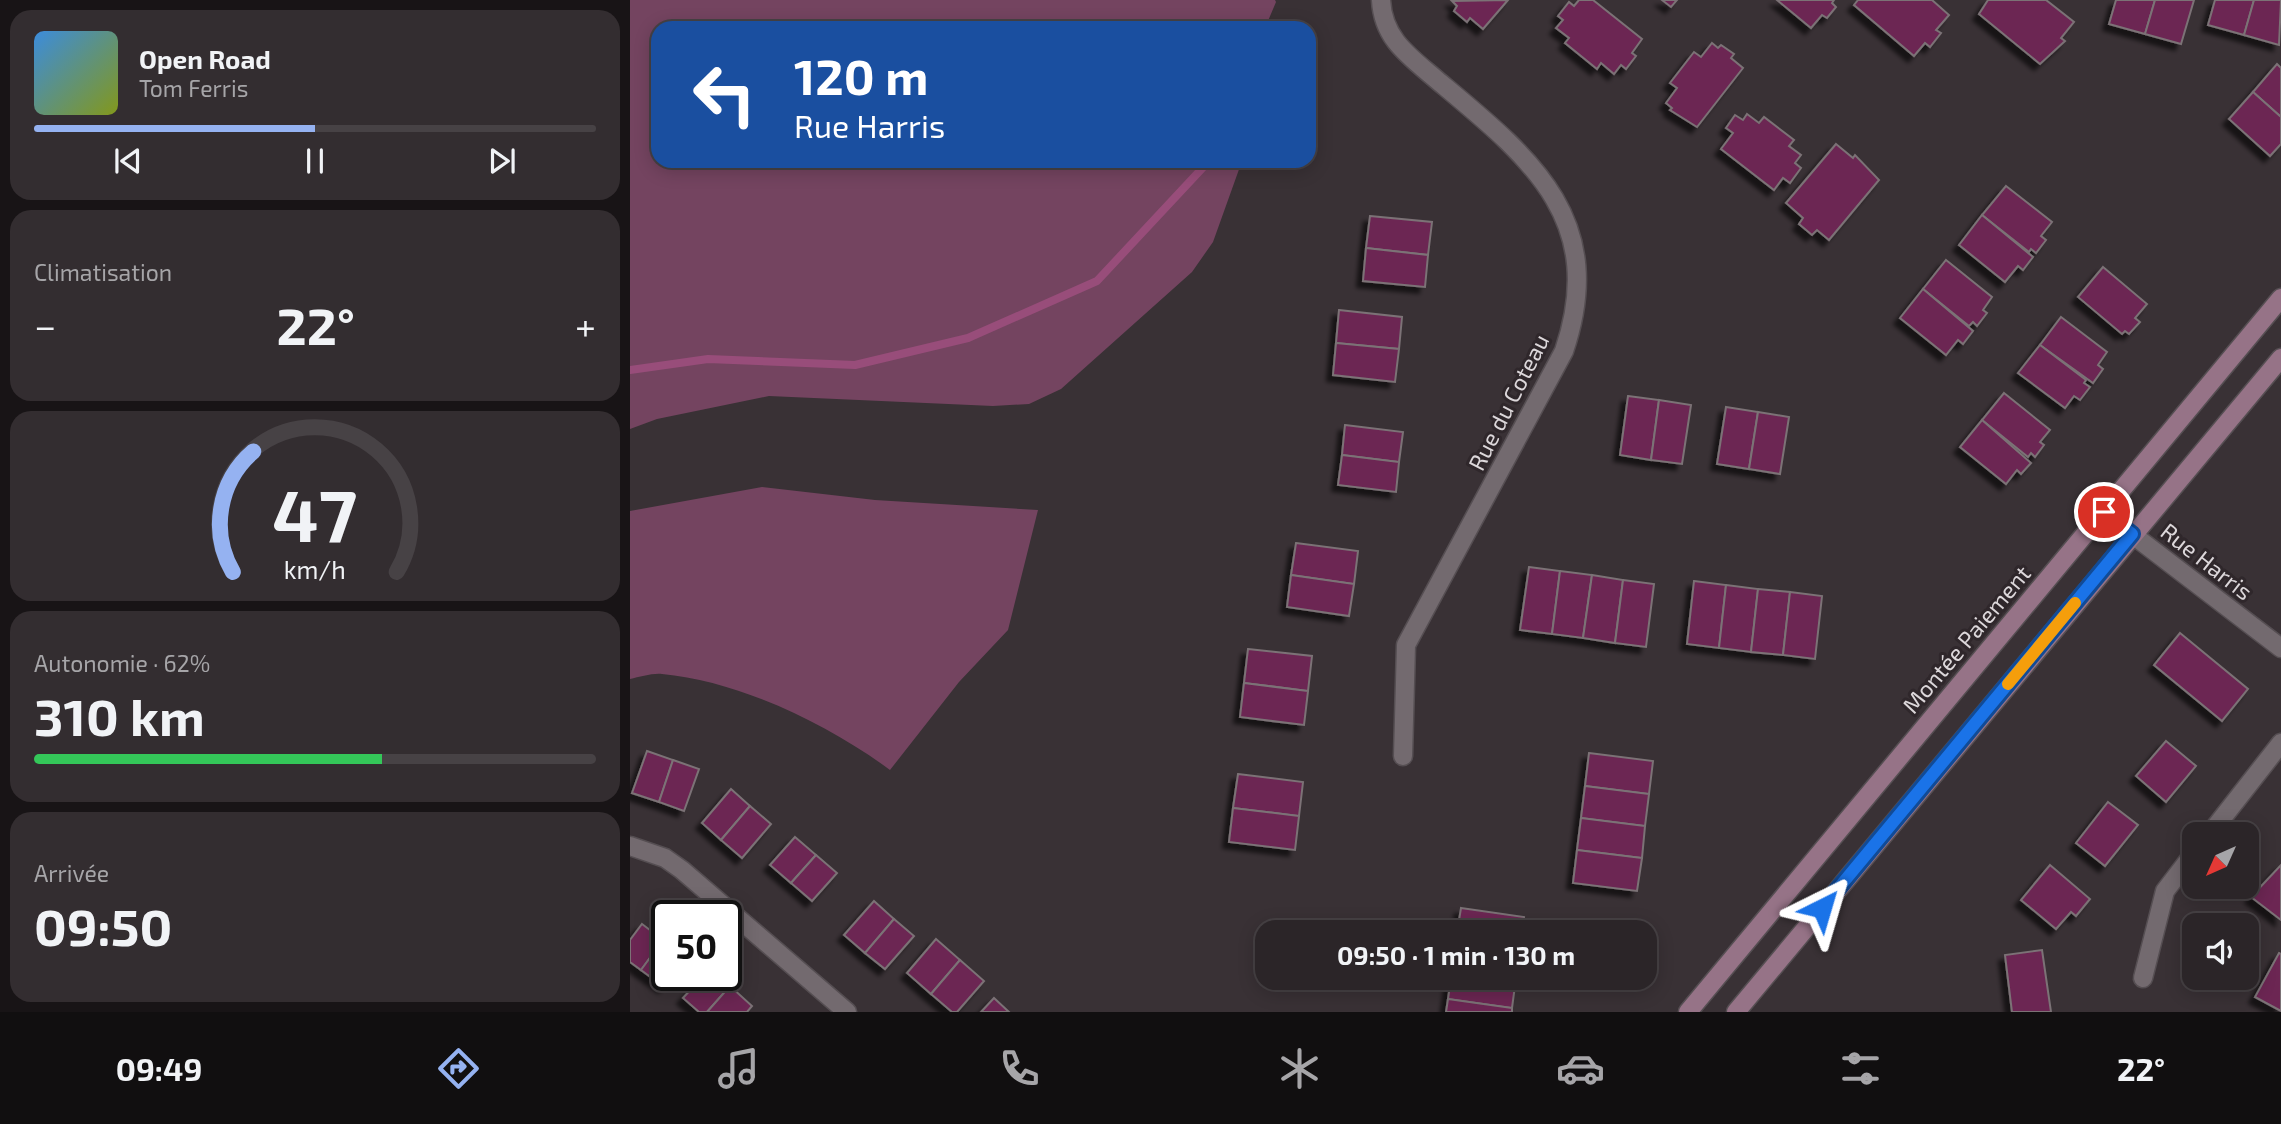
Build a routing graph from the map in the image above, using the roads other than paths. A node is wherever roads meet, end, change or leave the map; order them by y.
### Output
1 (1381, 0) edge
2 (2281, 298) edge
3 (2281, 358) edge
4 (2104, 512) junction
5 (2132, 534) junction
6 (2281, 648) edge
7 (2281, 743) edge
8 (1403, 756) dead end
9 (2219, 822) edge
10 (630, 846) edge
11 (2182, 869) edge
12 (2143, 978) dead end
13 (847, 1012) edge
14 (1688, 1012) edge
15 (1736, 1012) edge

1 - 8 street, Rue du Coteau
2 - 4 main road, Montée Paiement
3 - 5 main road
4 - 5 street, Rue Harris
4 - 14 main road, Montée Paiement
5 - 6 street, Rue Harris
5 - 15 main road
7 - 9 street
10 - 13 street
11 - 12 street

